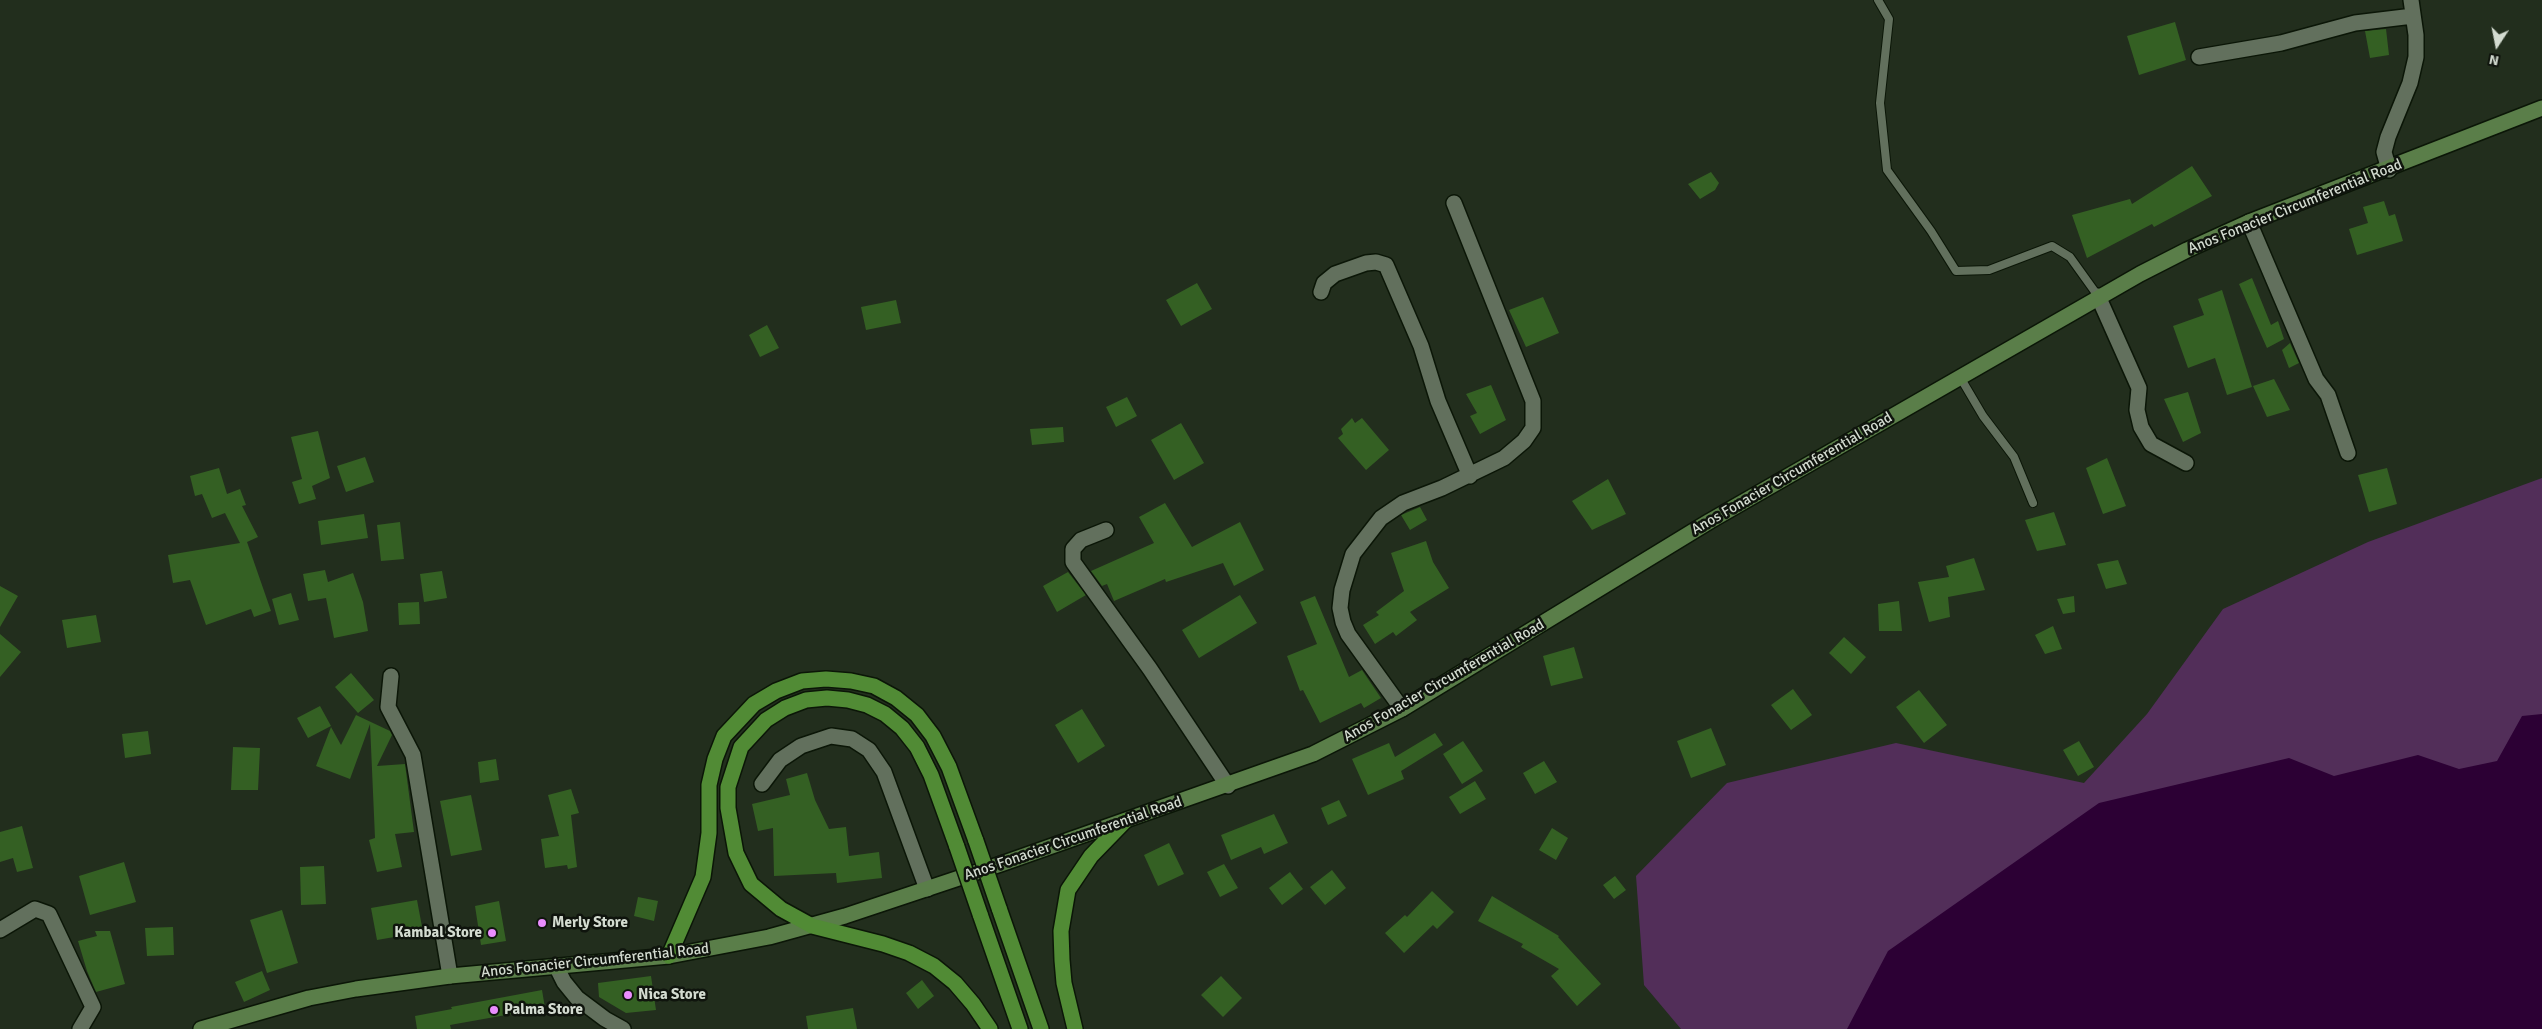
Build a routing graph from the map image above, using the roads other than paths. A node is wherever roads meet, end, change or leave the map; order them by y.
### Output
1 (1878, 0) edge
2 (2411, 0) edge
3 (2414, 16) junction
4 (2199, 57) dead end
5 (2542, 108) edge
6 (2389, 170) junction
7 (1454, 203) dead end
8 (2249, 222) junction
9 (1321, 292) dead end
10 (2098, 296) junction
11 (1960, 377) junction
12 (2348, 453) dead end
13 (2186, 463) dead end
14 (1470, 476) junction
15 (2033, 503) dead end
16 (1106, 530) dead end
17 (391, 676) dead end
18 (1402, 709) junction
19 (762, 784) dead end
20 (1228, 786) junction
21 (1125, 821) junction
22 (926, 889) junction
23 (812, 926) junction
24 (0, 930) edge
25 (669, 956) junction
26 (557, 968) junction
27 (450, 976) junction
28 (80, 1029) edge
29 (200, 1029) edge
30 (623, 1029) edge
31 (990, 1029) edge
32 (1020, 1029) edge
33 (1041, 1029) edge
34 (1075, 1029) edge

1 - 10 lane
2 - 3 street
3 - 4 street
3 - 6 street
5 - 6 main road, Anos Fonacier Circumferential Road
6 - 8 main road, Anos Fonacier Circumferential Road
7 - 14 street
8 - 10 main road, Anos Fonacier Circumferential Road
8 - 12 street
9 - 14 street
10 - 11 main road, Anos Fonacier Circumferential Road
10 - 13 street
11 - 15 lane
11 - 18 main road, Anos Fonacier Circumferential Road
14 - 18 street
16 - 20 street
17 - 27 street
18 - 20 main road, Anos Fonacier Circumferential Road
19 - 22 street
20 - 21 main road, Anos Fonacier Circumferential Road
21 - 22 main road, Anos Fonacier Circumferential Road
21 - 34 main road
22 - 23 main road, Anos Fonacier Circumferential Road
23 - 25 main road, Anos Fonacier Circumferential Road
23 - 31 main road
23 - 32 main road, bridge
24 - 28 street
25 - 26 main road, Anos Fonacier Circumferential Road
25 - 33 main road, bridge
26 - 27 main road, Anos Fonacier Circumferential Road
26 - 30 street
27 - 29 main road, Anos Fonacier Circumferential Road

